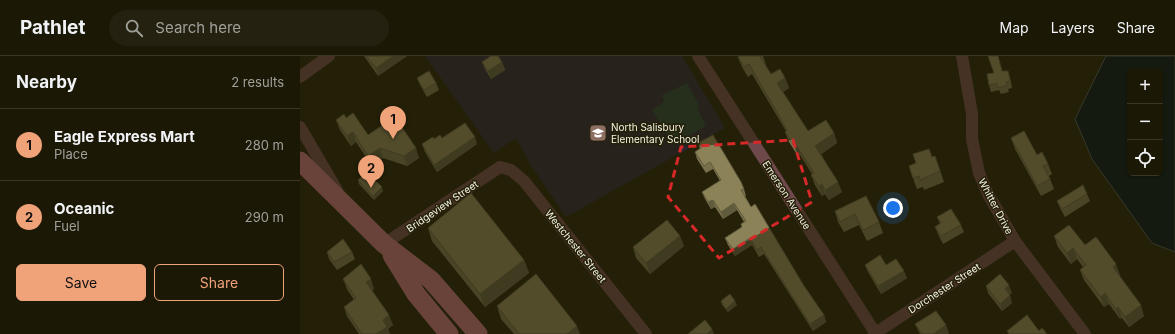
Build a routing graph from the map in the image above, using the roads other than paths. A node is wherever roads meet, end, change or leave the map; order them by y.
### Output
1 (329, 56) edge
2 (698, 56) edge
3 (962, 56) edge
4 (300, 77) edge
5 (300, 127) edge
6 (300, 161) edge
7 (500, 168) joint
8 (348, 208) junction
9 (1015, 242) junction
10 (384, 244) junction
11 (449, 334) edge
12 (478, 334) edge
13 (646, 334) edge
14 (875, 334) edge
15 (1085, 334) edge

1 - 4 street
2 - 14 street, Emerson Avenue
3 - 9 street, Whitter Drive
5 - 8 street
6 - 8 main road
7 - 10 street, Bridgeview Street
7 - 13 street, Westchester Street
8 - 10 main road
9 - 14 street, Dorchester Street
9 - 15 street, Whitter Drive
10 - 11 main road
10 - 12 main road

